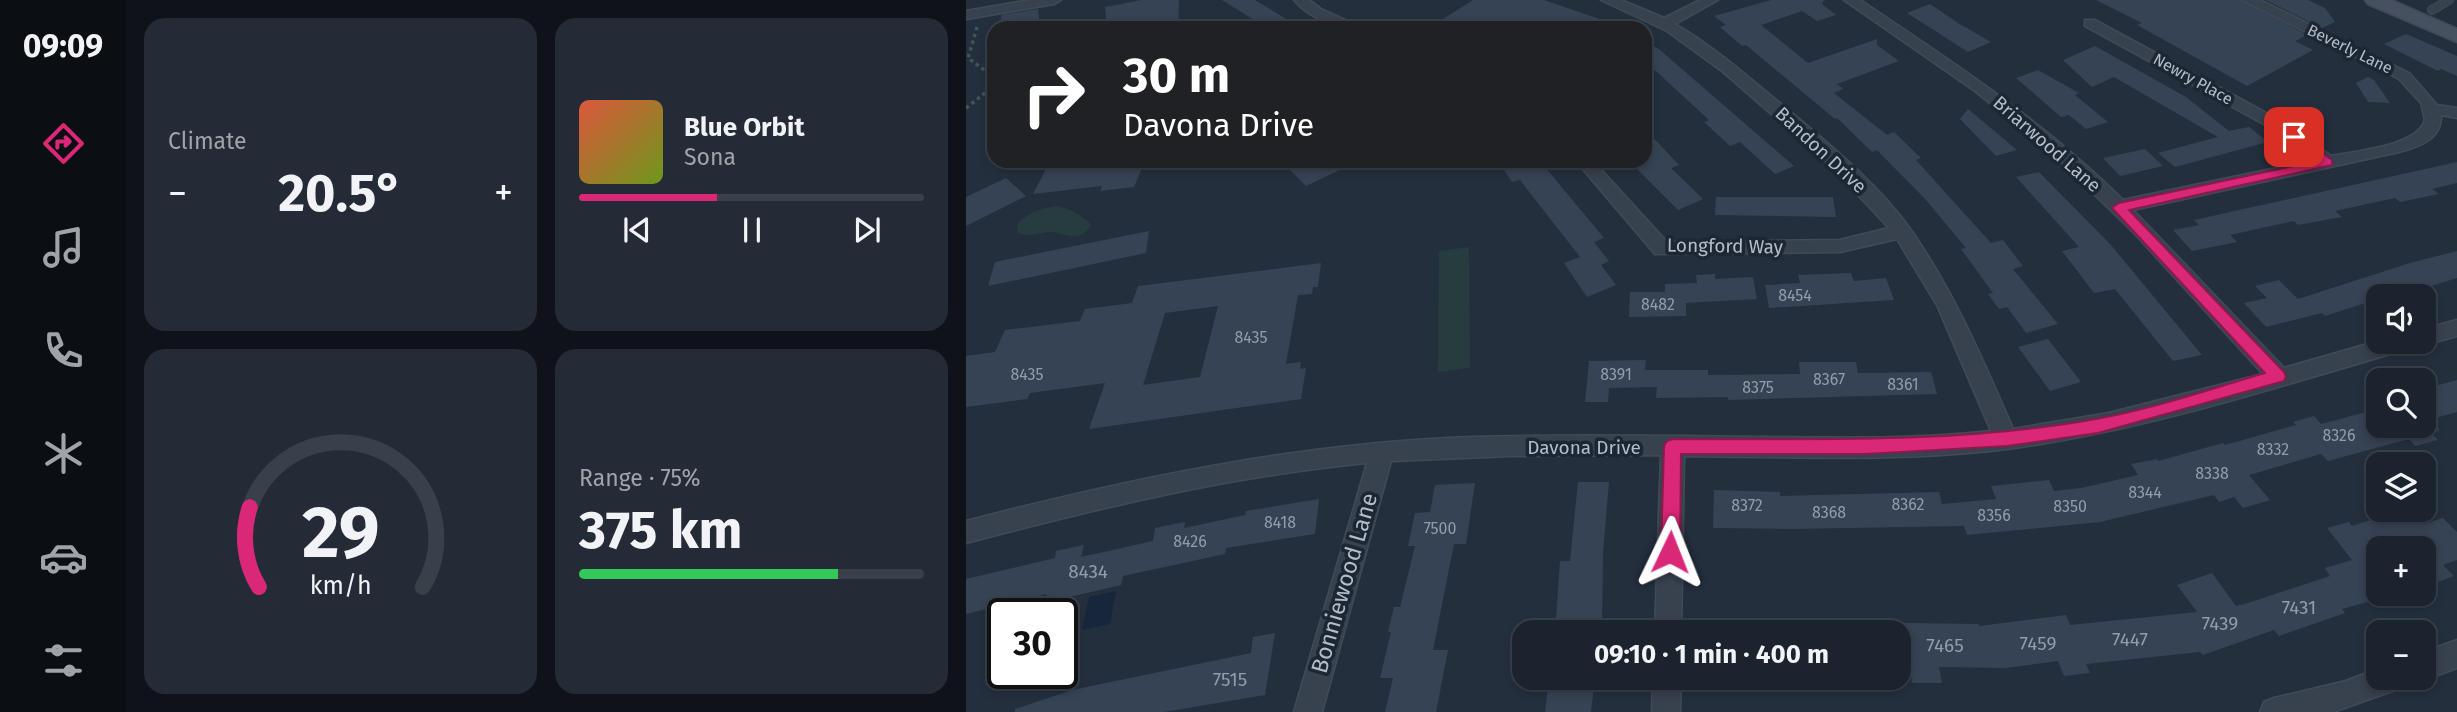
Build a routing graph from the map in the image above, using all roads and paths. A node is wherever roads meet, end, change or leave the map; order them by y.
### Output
1 (1054, 0) edge
2 (1301, 0) edge
3 (1608, 0) edge
4 (1711, 0) edge
5 (1851, 0) edge
6 (2249, 0) edge
7 (2375, 0) edge
8 (2407, 0) edge
9 (2440, 5) edge
10 (982, 12) junction
11 (966, 15) edge
12 (1338, 21) edge
13 (2457, 21) edge
14 (1666, 23) junction
15 (2090, 23) dead end
16 (2457, 36) edge
17 (987, 72) edge
18 (987, 91) edge
19 (966, 107) edge
20 (2433, 109) junction
21 (2457, 113) edge
22 (2328, 162) junction
23 (1590, 168) edge
24 (2119, 208) junction
25 (1902, 231) junction
26 (2457, 328) edge
27 (2436, 334) edge
28 (2366, 352) edge
29 (2278, 376) junction
30 (2007, 439) junction
31 (1673, 446) junction
32 (1381, 454) junction
33 (966, 532) edge
34 (1668, 620) edge
35 (2457, 654) edge
36 (2436, 662) edge
37 (2366, 688) edge
38 (1667, 690) edge
39 (1308, 712) edge
40 (1666, 712) edge
41 (2274, 712) edge

1 - 10 street
2 - 12 street
3 - 14 street, Bandon Drive
4 - 14 street
5 - 24 street, Briarwood Lane
6 - 20 street, Beverly Lane
7 - 16 street
8 - 9 street
9 - 13 street
10 - 11 street
10 - 17 path
14 - 25 street, Bandon Drive
15 - 22 street, Newry Place
18 - 19 path
20 - 21 street
20 - 22 street
22 - 24 street
23 - 25 street, Longford Way
24 - 29 street, Briarwood Lane
25 - 30 street, Bandon Drive
26 - 27 street
28 - 29 street, Davona Drive
29 - 30 street, Davona Drive
30 - 31 street, Davona Drive
31 - 32 street, Davona Drive
31 - 34 street
32 - 33 street, Davona Drive
32 - 39 street, Bonniewood Lane
35 - 36 street
37 - 41 street
38 - 40 street

